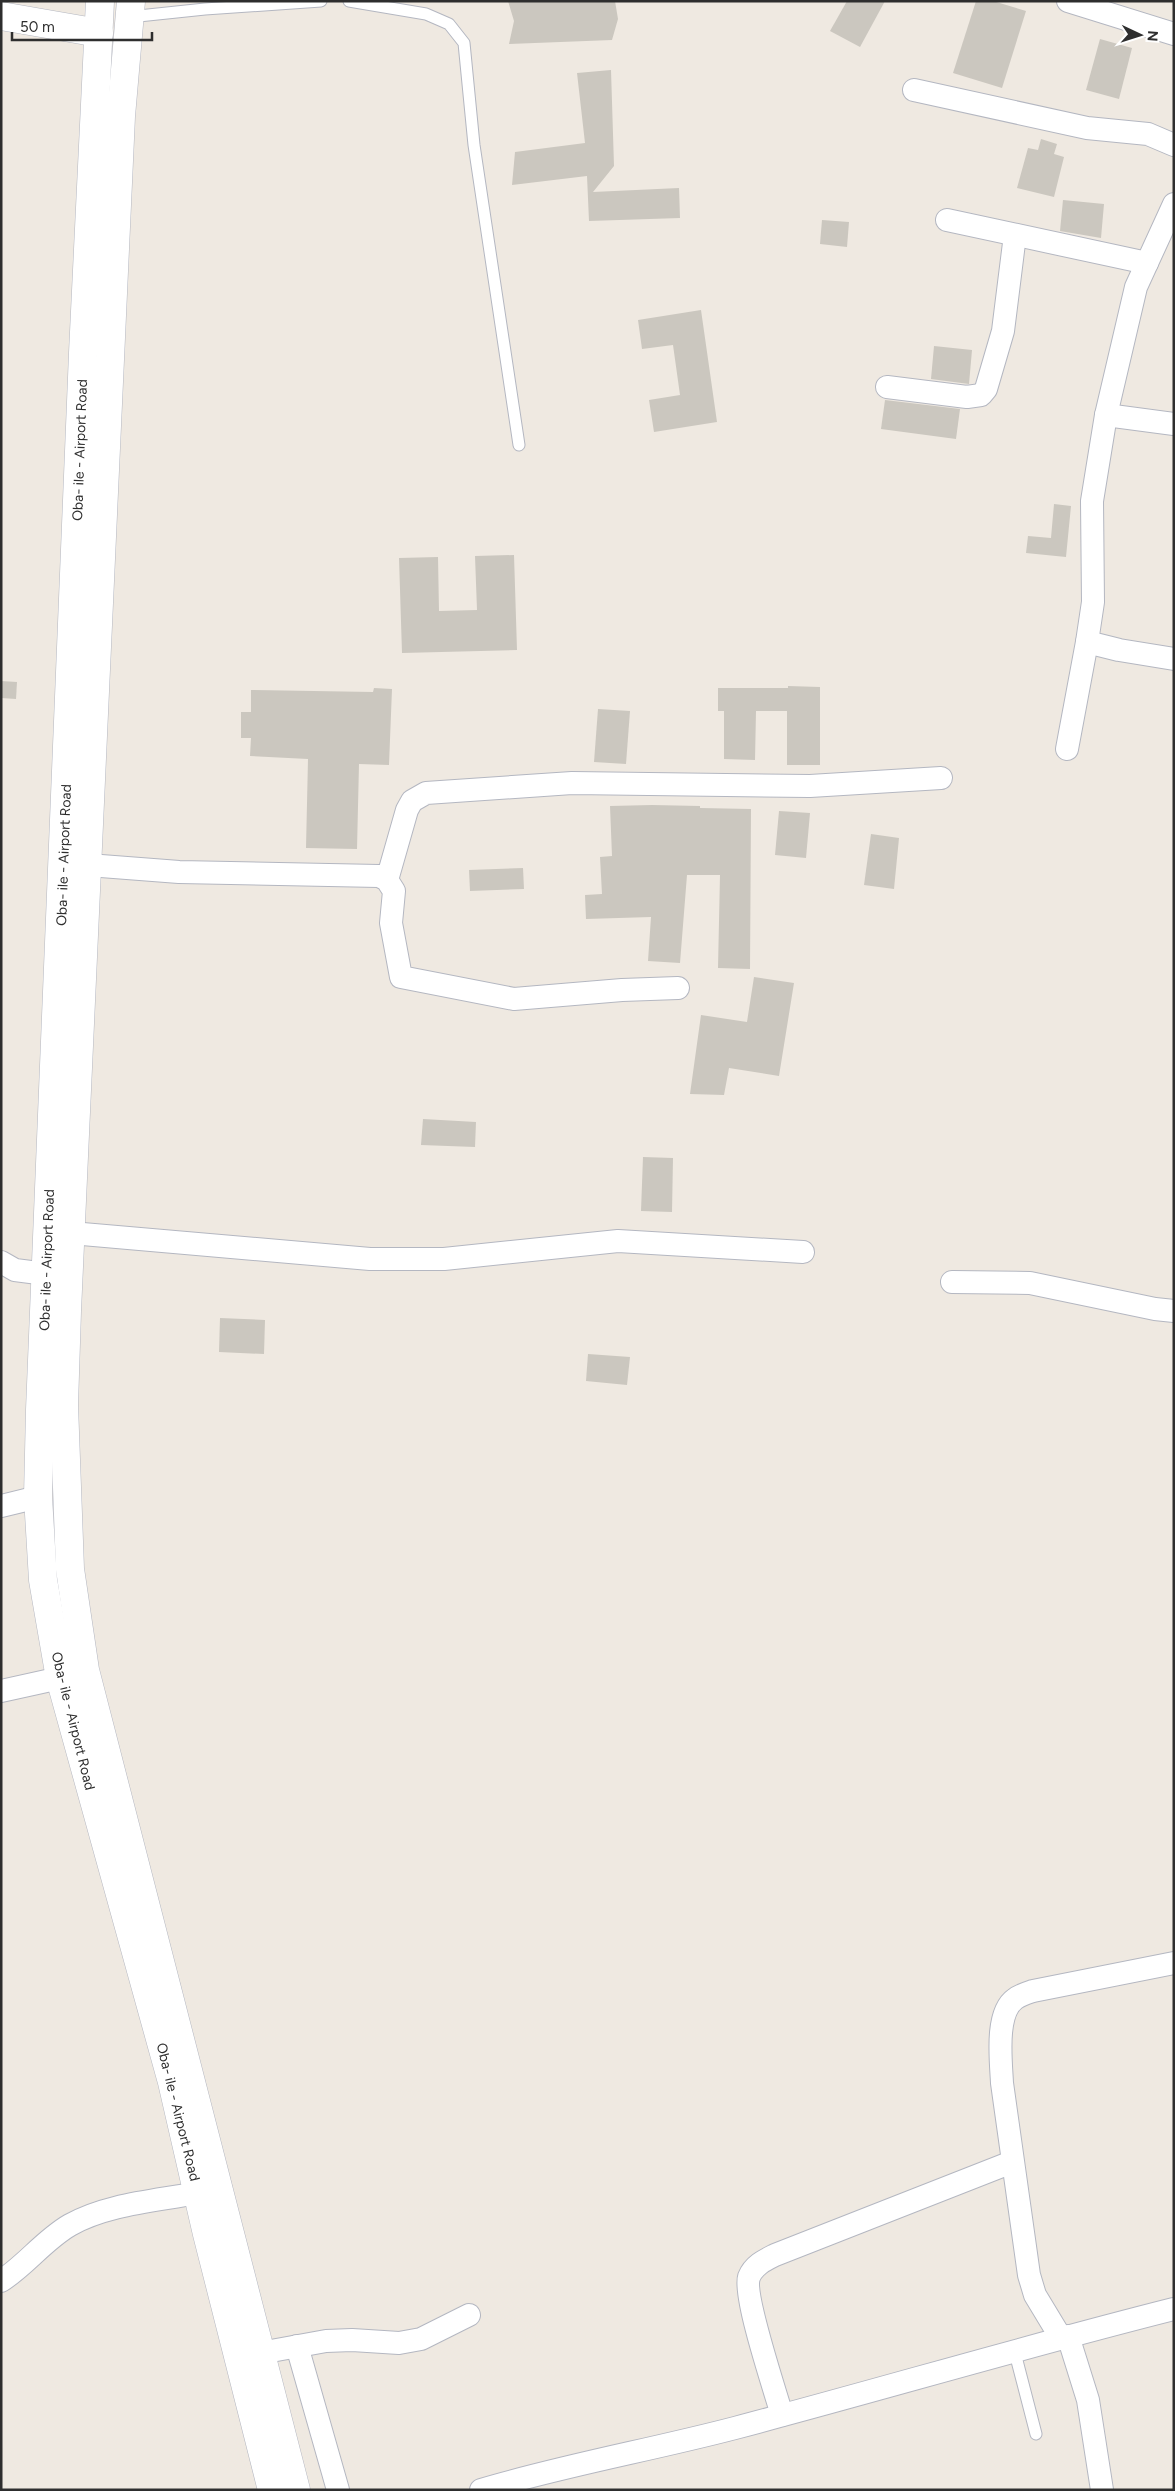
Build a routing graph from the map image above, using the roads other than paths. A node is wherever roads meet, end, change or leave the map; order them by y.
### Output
1 (100, 1) edge
2 (321, 1) edge
3 (348, 1) edge
4 (1068, 1) edge
5 (130, 9) edge
6 (1, 16) edge
7 (99, 33) junction
8 (1174, 34) edge
9 (914, 90) dead end
10 (1174, 145) edge
11 (1174, 204) edge
12 (946, 220) dead end
13 (1015, 235) junction
14 (1147, 264) junction
15 (888, 387) dead end
16 (1106, 415) junction
17 (1174, 424) edge
18 (519, 445) dead end
19 (102, 570) junction
20 (75, 572) junction
21 (1087, 642) junction
22 (1174, 659) edge
23 (1067, 748) dead end
24 (940, 778) dead end
25 (88, 865) junction
26 (387, 880) junction
27 (678, 988) dead end
28 (71, 1233) junction
29 (803, 1252) dead end
30 (1, 1262) edge
31 (46, 1274) junction
32 (952, 1282) dead end
33 (1174, 1311) edge
34 (38, 1497) junction
35 (1, 1506) edge
36 (60, 1678) junction
37 (1, 1691) edge
38 (1174, 1963) edge
39 (1012, 2162) junction
40 (197, 2193) junction
41 (217, 2231) junction
42 (1, 2281) edge
43 (1174, 2309) edge
44 (469, 2315) dead end
45 (1064, 2337) junction
46 (298, 2346) junction
47 (260, 2353) junction
48 (1015, 2353) junction
49 (782, 2415) junction
50 (1036, 2434) dead end
51 (272, 2490) edge
52 (296, 2490) edge
53 (338, 2490) edge
54 (481, 2490) edge
55 (1102, 2490) edge

1 - 7 main road, Oba- ile - Airport Road
2 - 5 lane
3 - 18 lane
4 - 8 street
5 - 19 main road, Oba- ile - Airport Road
6 - 7 main road
7 - 20 main road, Oba- ile - Airport Road
9 - 10 street
11 - 14 street
12 - 13 street
13 - 14 street
13 - 15 street
14 - 16 street
16 - 17 street
16 - 21 street
19 - 20 main road
19 - 25 main road, Oba- ile - Airport Road
20 - 31 main road, Oba- ile - Airport Road
21 - 22 street
21 - 23 street
24 - 26 street
25 - 26 street
25 - 28 main road, Oba- ile - Airport Road
26 - 27 street
28 - 29 street
28 - 41 main road, Oba- ile - Airport Road
30 - 31 street
31 - 34 main road, Oba- ile - Airport Road
32 - 33 street
34 - 35 street
34 - 36 main road, Oba- ile - Airport Road
36 - 37 street
36 - 40 main road, Oba- ile - Airport Road
38 - 39 street
39 - 45 street
39 - 49 street
40 - 41 main road, Oba- ile - Airport Road
40 - 42 street
41 - 47 main road, Oba- ile - Airport Road
41 - 51 main road, Oba- ile - Airport Road
43 - 45 street
44 - 46 street
45 - 48 street
45 - 55 street
46 - 47 street
46 - 53 street
47 - 52 main road, Oba- ile - Airport Road
48 - 49 street
48 - 50 lane
49 - 54 street

